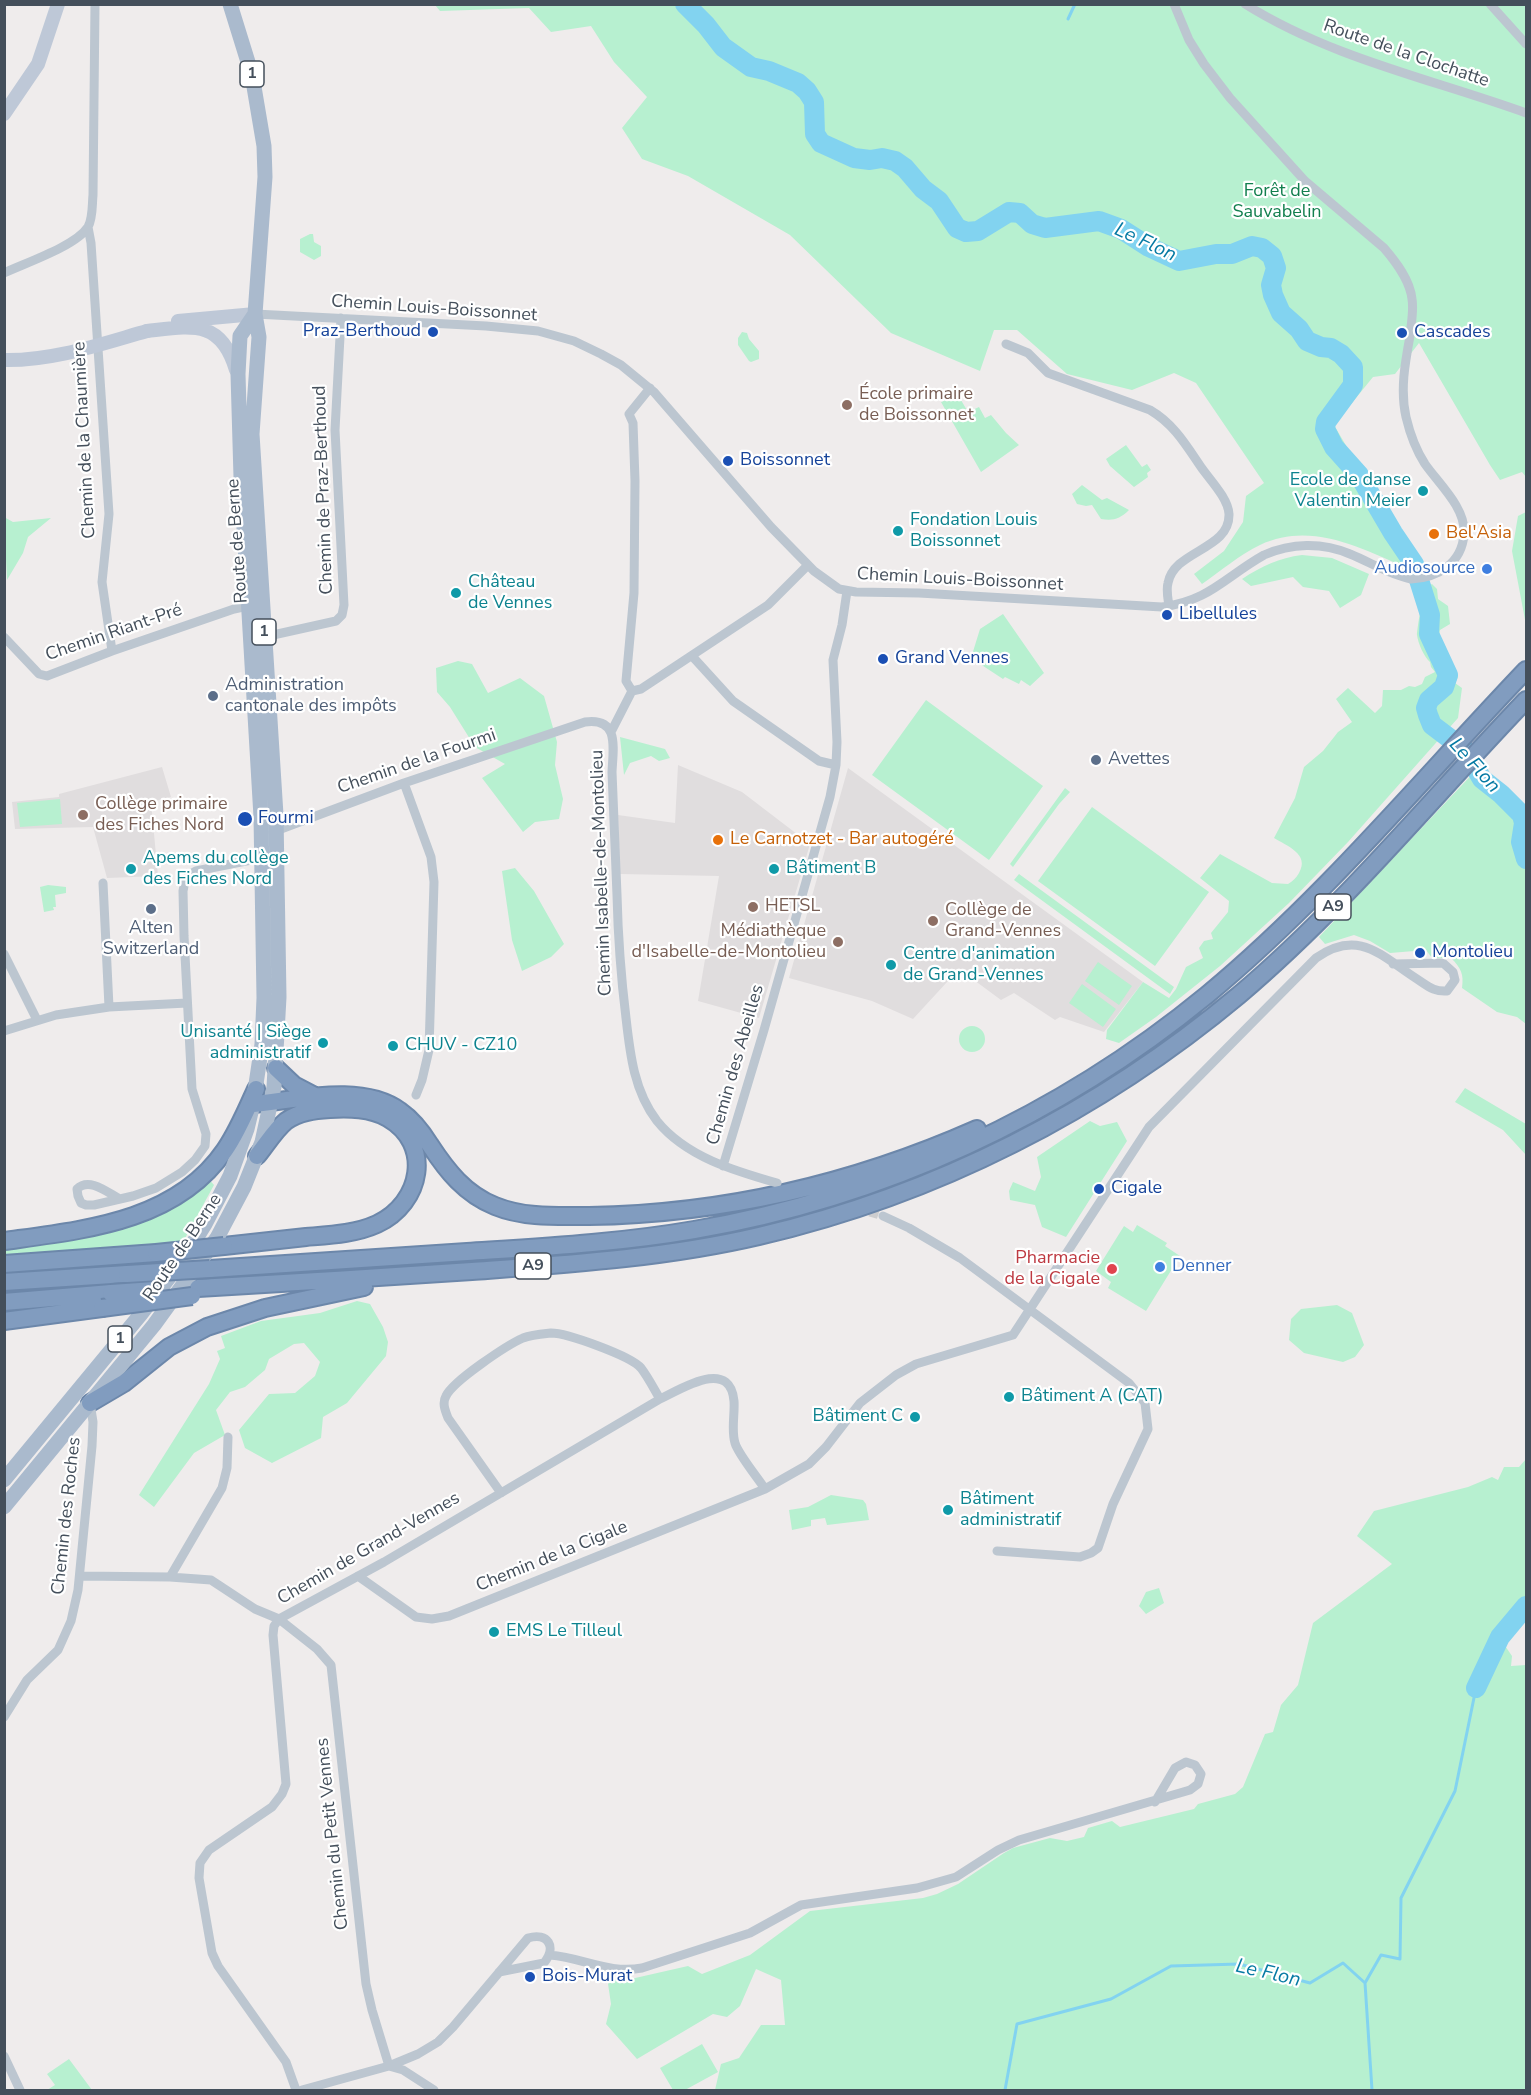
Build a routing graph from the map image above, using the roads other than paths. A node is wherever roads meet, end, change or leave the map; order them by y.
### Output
1 (58, 4) edge
2 (95, 4) edge
3 (230, 4) edge
4 (1174, 4) edge
5 (1245, 4) edge
6 (1490, 4) edge
7 (1527, 44) edge
8 (1527, 113) edge
9 (4, 114) edge
10 (88, 227) junction
11 (4, 273) edge
12 (255, 314) junction
13 (341, 318) junction
14 (147, 331) junction
15 (1006, 344) dead end
16 (4, 360) edge
17 (237, 374) junction
18 (650, 388) junction
19 (808, 565) junction
20 (847, 591) junction
21 (249, 606) junction
22 (1169, 606) junction
23 (4, 637) edge
24 (264, 638) junction
25 (112, 651) junction
26 (692, 656) junction
27 (1527, 670) edge
28 (632, 691) junction
29 (1527, 700) edge
30 (585, 722) joint
31 (611, 732) junction
32 (836, 765) junction
33 (404, 783) junction
34 (276, 831) junction
35 (261, 836) junction
36 (268, 856) junction
37 (103, 883) dead end
38 (4, 954) edge
39 (1394, 964) junction
40 (187, 1003) junction
41 (109, 1007) junction
42 (37, 1020) junction
43 (4, 1031) edge
44 (276, 1068) junction
45 (1102, 1068) junction
46 (416, 1095) dead end
47 (255, 1096) junction
48 (316, 1097) junction
49 (272, 1102) junction
50 (257, 1156) junction
51 (723, 1166) junction
52 (777, 1183) dead end
53 (118, 1198) dead end
54 (883, 1216) tunnel mouth
55 (4, 1241) edge
56 (4, 1264) edge
57 (429, 1274) junction
58 (4, 1282) edge
59 (195, 1292) junction
60 (4, 1302) edge
61 (1030, 1310) junction
62 (4, 1321) edge
63 (660, 1400) junction
64 (90, 1403) junction
65 (228, 1437) dead end
66 (4, 1480) edge
67 (765, 1489) junction
68 (501, 1493) junction
69 (4, 1507) edge
70 (997, 1551) dead end
71 (80, 1576) junction
72 (358, 1576) junction
73 (170, 1577) junction
74 (279, 1619) junction
75 (4, 1717) edge
76 (1155, 1802) junction
77 (550, 1955) junction
78 (499, 1972) junction
79 (4, 2056) edge
80 (389, 2066) junction
81 (20, 2091) edge
82 (296, 2091) edge
83 (302, 2091) edge
84 (434, 2091) edge

1 - 9 main road
2 - 10 street, Chemin de la Chaumière
3 - 12 main road, Route de Berne / 1
4 - 22 street, Chemin Louis-Boissonnet
5 - 8 street, Route de la Clochatte
6 - 7 street
10 - 11 street
10 - 25 street, Chemin de la Chaumière
12 - 13 street, Chemin Louis-Boissonnet
12 - 14 main road
12 - 17 main road, Route de Berne / 1
12 - 24 main road, Route de Berne / 1
13 - 18 street, Chemin Louis-Boissonnet
13 - 24 street, Chemin de Praz-Berthoud
14 - 16 main road, bridge
14 - 17 main road
15 - 22 street
17 - 21 main road, Route de Berne / 1
18 - 19 street, Chemin Louis-Boissonnet
18 - 28 street
19 - 20 street, Chemin Louis-Boissonnet
19 - 26 street
20 - 22 street, Chemin Louis-Boissonnet
20 - 32 street, Chemin des Abeilles
21 - 25 street, Chemin Riant-Pré
21 - 35 main road, Route de Berne / 1
23 - 25 street, Chemin Riant-Pré
24 - 34 main road, Route de Berne / 1
26 - 28 street
26 - 32 street
27 - 45 highway, A9
28 - 31 street, Chemin Isabelle-de-Montolieu
29 - 57 highway, A9
30 - 31 street, Chemin Isabelle-de-Montolieu
30 - 33 street, Chemin de la Fourmi
31 - 51 street, Chemin Isabelle-de-Montolieu
32 - 51 street, Chemin des Abeilles
33 - 34 street, Chemin de la Fourmi
33 - 46 street
34 - 35 street, Chemin de la Fourmi
34 - 36 main road, Route de Berne / 1
35 - 36 main road, Route de Berne / 1
36 - 40 street
36 - 44 main road, Route de Berne / 1
36 - 47 main road, Route de Berne / 1
37 - 41 street
38 - 42 street
39 - 39 street
39 - 61 street
40 - 41 street
40 - 53 street
41 - 42 street
42 - 43 street
44 - 48 highway
44 - 49 main road, Route de Berne / 1
45 - 48 highway
45 - 58 highway, A9, bridge
47 - 49 highway
47 - 55 highway
47 - 66 main road, Route de Berne / 1
48 - 49 highway
49 - 50 main road, Route de Berne / 1
50 - 56 highway, bridge
50 - 64 main road, Route de Berne / 1
51 - 52 street, Chemin Isabelle-de-Montolieu
54 - 61 street
57 - 59 highway, A9
57 - 64 highway
59 - 60 highway, A9, bridge
59 - 62 highway, bridge
61 - 67 street, Chemin de la Cigale
61 - 70 street
63 - 67 street, Chemin de Grand-Vennes
63 - 68 street, Chemin de Grand-Vennes
63 - 68 street
64 - 69 main road, Route de Berne / 1
64 - 71 street, Chemin des Roches
65 - 73 street
67 - 72 street, Chemin de la Cigale
68 - 72 street, Chemin de Grand-Vennes
71 - 73 street, Chemin de Grand-Vennes
71 - 75 street, Chemin des Roches
72 - 74 street, Chemin de Grand-Vennes
73 - 74 street, Chemin de Grand-Vennes
74 - 80 street, Chemin du Petit Vennes
74 - 82 street
76 - 76 street
76 - 77 street
77 - 78 street
77 - 78 street
78 - 80 street
79 - 81 street
80 - 83 street
80 - 84 street

